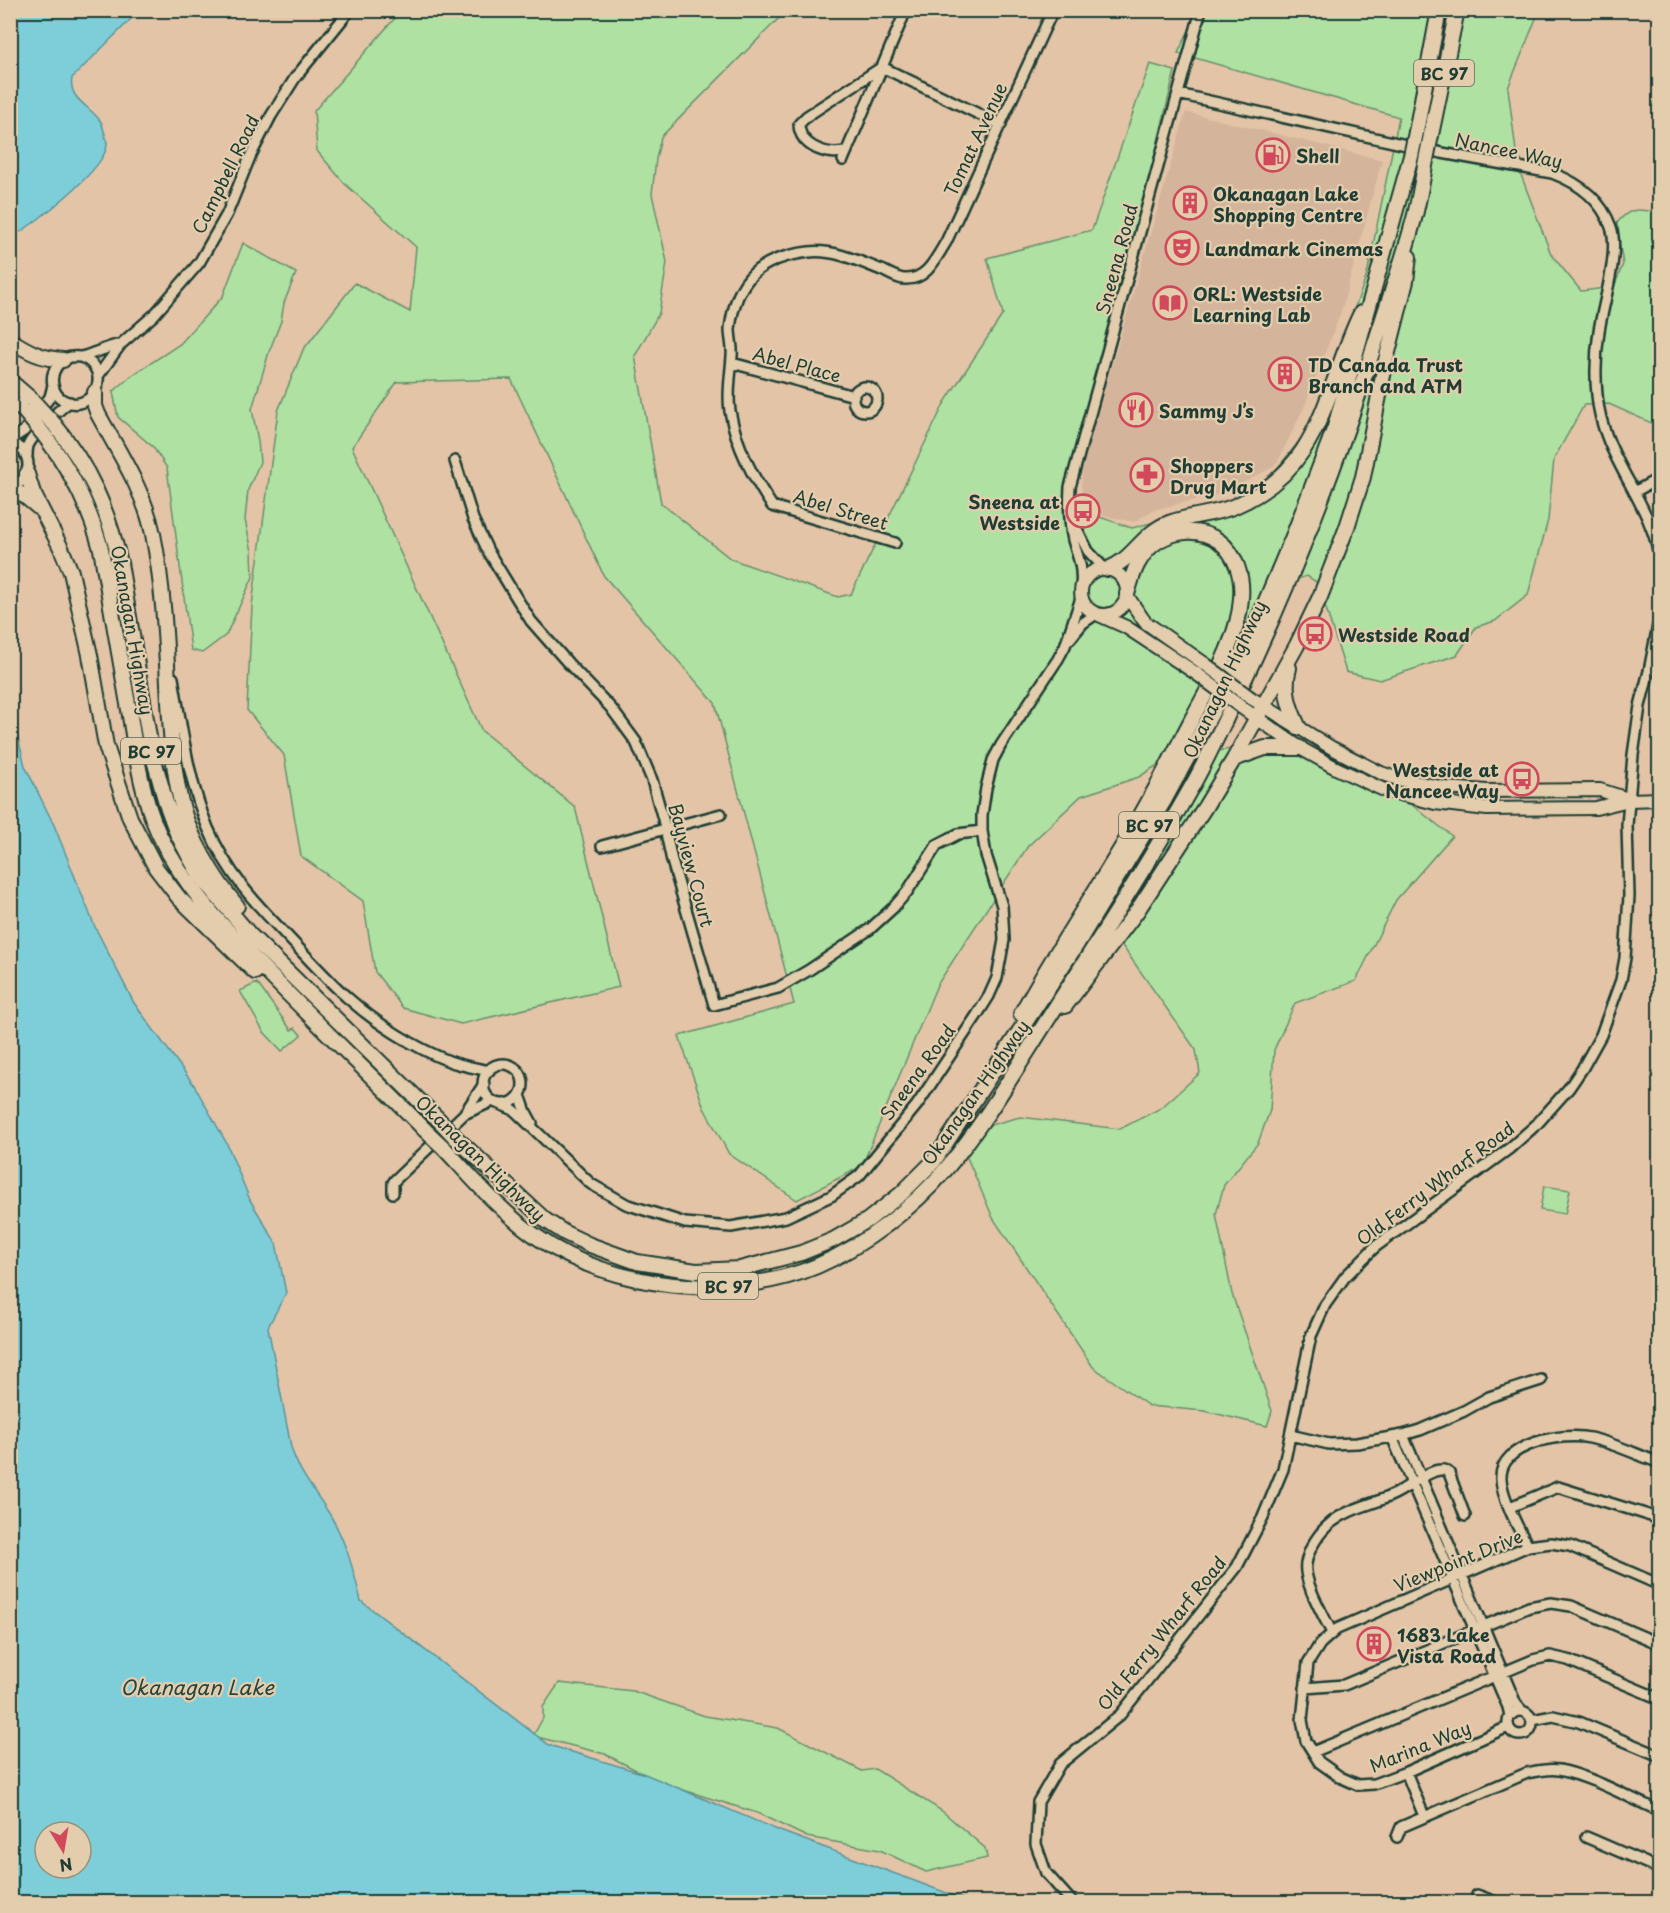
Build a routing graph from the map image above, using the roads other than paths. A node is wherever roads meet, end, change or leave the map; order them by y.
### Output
1 (350, 10) edge
2 (906, 10) edge
3 (1053, 10) edge
4 (1202, 10) edge
5 (1439, 10) edge
6 (1457, 10) edge
7 (882, 67) junction
8 (1178, 94) junction
9 (1001, 125) junction
10 (1416, 213) junction
11 (920, 276) joint
12 (1375, 285) junction
13 (10, 340) edge
14 (120, 344) junction
15 (81, 357) junction
16 (63, 360) junction
17 (732, 363) junction
18 (98, 376) junction
19 (10, 381) edge
20 (52, 385) junction
21 (95, 392) junction
22 (854, 396) dead end
23 (10, 400) edge
24 (70, 402) junction
25 (10, 441) edge
26 (27, 456) junction
27 (455, 461) dead end
28 (27, 474) junction
29 (1659, 478) edge
30 (10, 488) edge
31 (1634, 492) junction
32 (41, 511) junction
33 (1070, 516) junction
34 (895, 543) dead end
35 (1659, 561) edge
36 (1106, 569) junction
37 (1081, 592) junction
38 (1127, 595) junction
39 (1097, 614) junction
40 (1659, 615) edge
41 (165, 629) junction
42 (1065, 646) junction
43 (1292, 654) junction
44 (1201, 669) junction
45 (1648, 677) junction
46 (1659, 679) edge
47 (1260, 712) junction
48 (1299, 728) junction
49 (1300, 748) junction
50 (1234, 759) junction
51 (1659, 799) edge
52 (1629, 800) junction
53 (721, 814) dead end
54 (665, 828) junction
55 (982, 831) junction
56 (602, 846) dead end
57 (345, 1030) junction
58 (331, 1038) junction
59 (489, 1071) junction
60 (484, 1084) junction
61 (520, 1095) junction
62 (974, 1099) junction
63 (497, 1103) junction
64 (990, 1108) junction
65 (464, 1114) junction
66 (538, 1132) junction
67 (393, 1193) dead end
68 (1541, 1380) dead end
69 (1290, 1435) junction
70 (1403, 1435) junction
71 (1392, 1437) junction
72 (1659, 1463) edge
73 (1421, 1478) junction
74 (1412, 1484) junction
75 (1510, 1507) junction
76 (1465, 1516) dead end
77 (1659, 1520) edge
78 (1528, 1546) junction
79 (1457, 1577) junction
80 (1659, 1585) edge
81 (1479, 1628) junction
82 (1332, 1633) junction
83 (1659, 1644) edge
84 (1499, 1674) junction
85 (1305, 1688) junction
86 (1659, 1699) edge
87 (1522, 1711) junction
88 (1510, 1716) junction
89 (1532, 1720) junction
90 (1508, 1727) junction
91 (1313, 1752) junction
92 (1659, 1756) edge
93 (1406, 1772) junction
94 (1659, 1811) edge
95 (1424, 1816) junction
96 (1397, 1837) dead end
97 (1586, 1837) dead end
98 (1659, 1869) edge
99 (1478, 1895) dead end
100 (1072, 1902) edge
101 (1496, 1902) edge

1 - 14 street, Campbell Road
2 - 7 street
3 - 9 street, Tomat Avenue
4 - 8 street, Sneena Road
5 - 12 highway, Okanagan Highway / BC 97, bridge
6 - 10 highway, Okanagan Highway / BC 97, bridge
7 - 7 street
7 - 9 street
8 - 31 street, Nancee Way
8 - 33 street, Sneena Road
9 - 11 street, Tomat Avenue
10 - 43 highway
10 - 64 highway, Okanagan Highway / BC 97
11 - 17 street, Abel Street
12 - 36 highway
12 - 62 highway, Okanagan Highway / BC 97
13 - 16 highway
14 - 15 street, Campbell Road
14 - 18 street, Campbell Road
15 - 16 street
15 - 18 street
16 - 20 street
17 - 22 street, Abel Place
17 - 34 street, Abel Street
18 - 21 street
19 - 57 highway, Okanagan Highway / BC 97, bridge
20 - 24 street
20 - 25 street
21 - 24 street
21 - 41 highway
23 - 58 highway, Okanagan Highway / BC 97, bridge
24 - 26 street
25 - 26 street
26 - 28 street
27 - 54 street, Bayview Court
28 - 30 street
28 - 32 highway
29 - 31 street
30 - 32 highway
31 - 35 street, Nancee Way
32 - 58 highway
33 - 36 street, Sneena Road
33 - 37 street, Sneena Road
36 - 37 main road
36 - 38 main road
37 - 39 main road
37 - 42 street, Sneena Road
38 - 39 main road
38 - 44 main road
38 - 62 highway
39 - 42 street, Sneena Road
39 - 44 main road
40 - 45 street
41 - 57 highway
41 - 59 street
42 - 55 street, Sneena Road
43 - 47 highway
43 - 48 highway
44 - 47 main road, bridge
44 - 47 main road, bridge
45 - 46 street
45 - 52 street
47 - 48 main road
47 - 49 main road
47 - 50 highway
48 - 52 main road
49 - 50 highway
49 - 52 main road
50 - 64 highway
51 - 52 main road
52 - 69 street, Old Ferry Wharf Road
53 - 54 street
54 - 55 street, Bayview Court
54 - 56 street
55 - 66 street, Sneena Road
57 - 62 highway, Okanagan Highway / BC 97, bridge
58 - 64 highway, Okanagan Highway / BC 97, bridge
59 - 60 street
59 - 61 street
60 - 63 street
60 - 65 street
61 - 63 street
61 - 66 street, Sneena Road
63 - 65 street
63 - 66 street, Sneena Road
65 - 67 street
68 - 70 street
69 - 71 street
69 - 100 street, Old Ferry Wharf Road
70 - 71 street
70 - 73 street
71 - 74 street
72 - 75 street
73 - 74 street
73 - 76 street
73 - 79 street
74 - 79 street
74 - 82 street
75 - 77 street
75 - 78 street
78 - 79 street, Viewpoint Drive
78 - 80 street, Viewpoint Drive
79 - 81 street
79 - 82 street, Viewpoint Drive
81 - 83 street
81 - 84 street
81 - 85 street
82 - 85 street, Viewpoint Drive
84 - 86 street
84 - 87 street
84 - 88 street
84 - 91 street
85 - 91 street, Marina Way
87 - 88 street
87 - 89 street
88 - 90 street
89 - 90 street
89 - 92 street
90 - 93 street, Marina Way
91 - 93 street, Marina Way
93 - 95 street
94 - 95 street
95 - 96 street
97 - 98 street
99 - 101 street

